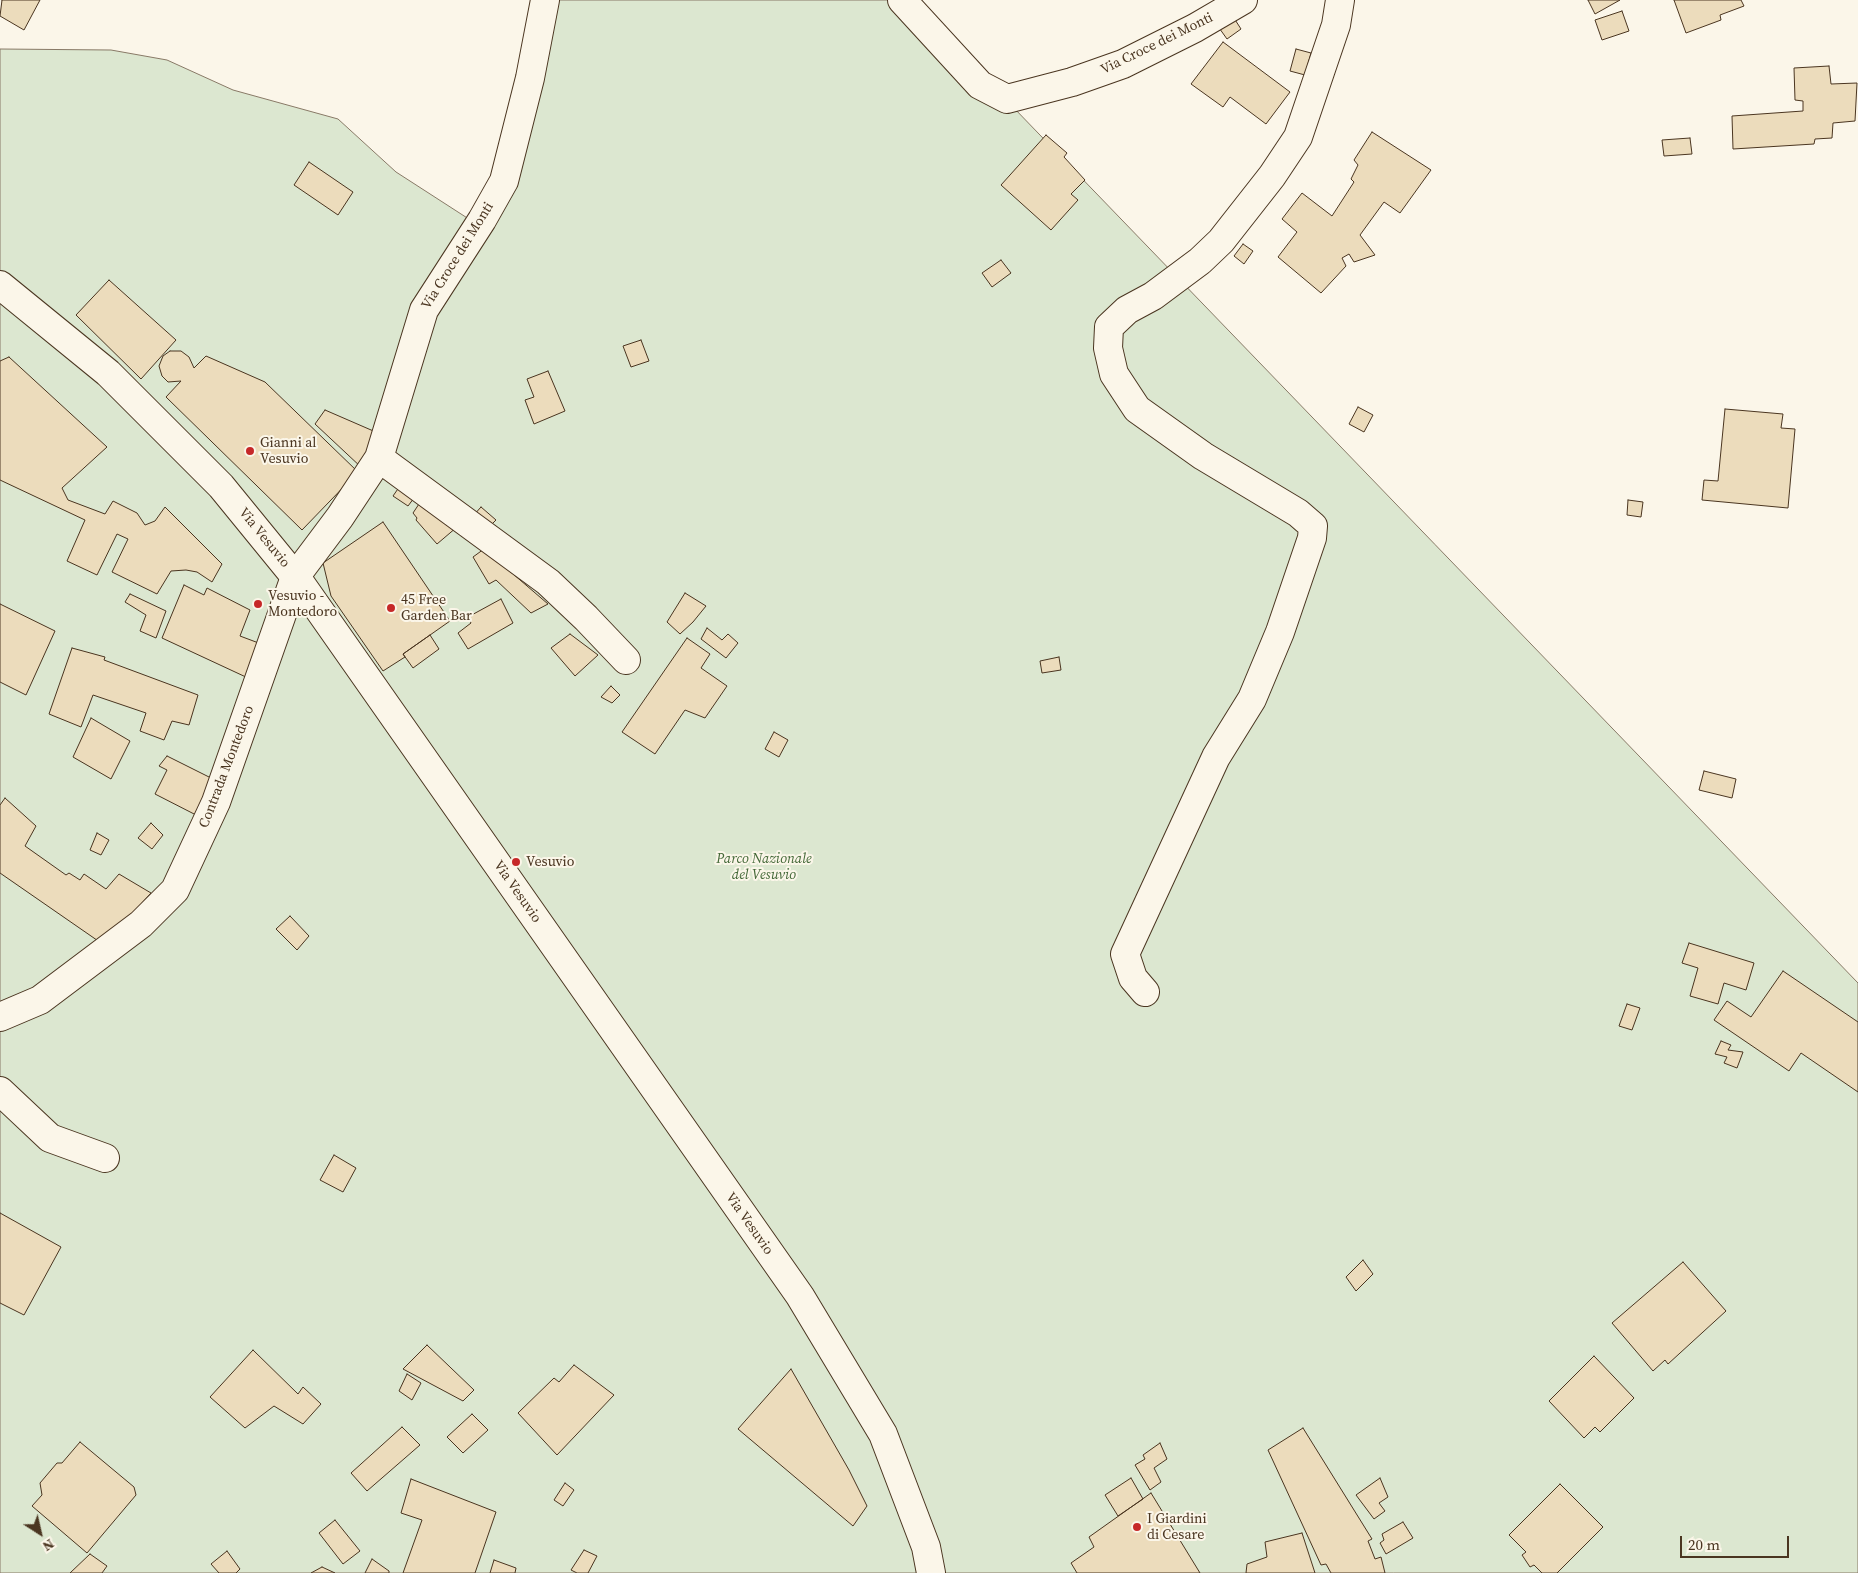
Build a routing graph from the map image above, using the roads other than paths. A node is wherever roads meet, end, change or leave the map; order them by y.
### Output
1 (545, 0) edge
2 (902, 0) edge
3 (1243, 0) edge
4 (1340, 0) edge
5 (0, 285) edge
6 (379, 458) junction
7 (295, 577) junction
8 (626, 660) dead end
9 (1145, 992) dead end
10 (0, 1017) edge
11 (0, 1091) edge
12 (105, 1158) dead end
13 (932, 1573) edge

1 - 6 street, Via Croce dei Monti
2 - 3 street, Via Croce dei Monti
4 - 9 street
5 - 7 street, Via Vesuvio
6 - 7 street, Via Croce dei Monti
6 - 8 street
7 - 10 street, Contrada Montedoro
7 - 13 street, Via Vesuvio
11 - 12 street

